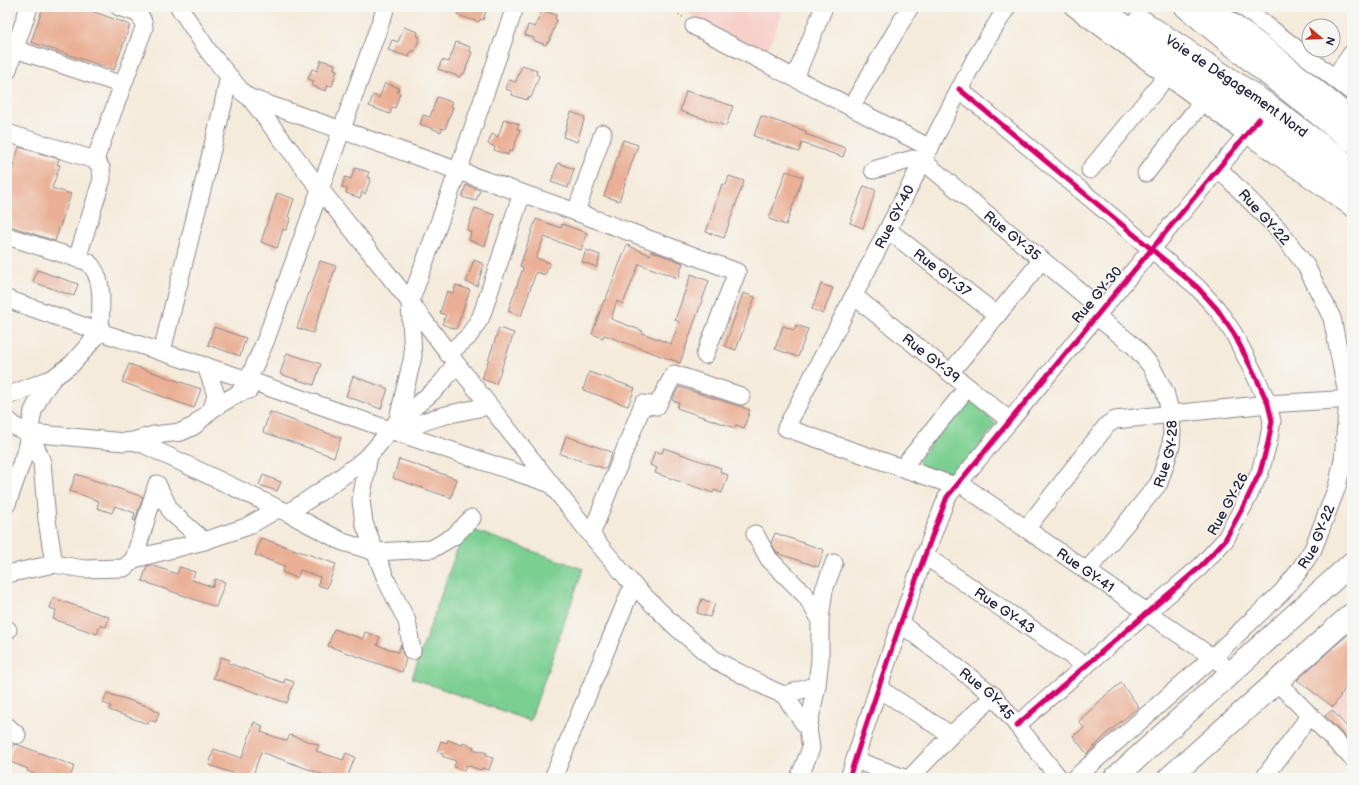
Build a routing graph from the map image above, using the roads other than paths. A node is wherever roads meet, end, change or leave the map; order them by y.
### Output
1 (29, 7) edge
2 (119, 7) edge
3 (179, 7) edge
4 (386, 7) edge
5 (515, 7) edge
6 (824, 7) edge
7 (910, 7) edge
8 (1007, 7) edge
9 (1073, 7) edge
10 (1100, 7) edge
11 (1120, 7) edge
12 (1186, 7) edge
13 (1208, 7) edge
14 (1244, 7) edge
15 (694, 26) dead end
16 (15, 49) junction
17 (1352, 54) edge
18 (7, 72) edge
19 (228, 76) junction
20 (1167, 76) junction
21 (795, 78) junction
22 (1334, 78) junction
23 (123, 85) junction
24 (959, 89) junction
25 (1352, 92) edge
26 (246, 95) junction
27 (1202, 102) junction
28 (223, 105) junction
29 (851, 107) junction
30 (1352, 120) edge
31 (1252, 127) junction
32 (342, 130) junction
33 (7, 133) edge
34 (603, 133) dead end
35 (1352, 141) edge
36 (927, 154) junction
37 (95, 160) junction
38 (1218, 168) junction
39 (1352, 168) edge
40 (873, 170) dead end
41 (1090, 170) dead end
42 (458, 171) junction
43 (1146, 173) dead end
44 (320, 189) junction
45 (1352, 189) edge
46 (522, 193) junction
47 (1352, 208) edge
48 (576, 212) junction
49 (888, 230) junction
50 (7, 236) edge
51 (1152, 248) junction
52 (77, 259) junction
53 (1042, 260) junction
54 (854, 296) junction
55 (7, 299) edge
56 (410, 302) junction
57 (1098, 313) junction
58 (997, 315) junction
59 (100, 332) junction
60 (162, 351) junction
61 (705, 356) dead end
62 (452, 358) junction
63 (206, 366) junction
64 (950, 373) junction
65 (53, 378) junction
66 (250, 386) junction
67 (968, 387) junction
68 (7, 396) edge
69 (741, 396) dead end
70 (1350, 399) edge
71 (1268, 404) junction
72 (489, 406) junction
73 (212, 410) junction
74 (1171, 415) junction
75 (7, 419) edge
76 (1009, 420) junction
77 (786, 428) joint
78 (399, 429) junction
79 (30, 433) junction
80 (133, 441) junction
81 (369, 455) junction
82 (42, 462) junction
83 (13, 468) edge
84 (902, 468) junction
85 (551, 484) junction
86 (957, 484) junction
87 (7, 504) edge
88 (283, 511) junction
89 (472, 518) dead end
90 (1026, 528) junction
91 (755, 534) dead end
92 (591, 535) junction
93 (204, 541) junction
94 (375, 552) junction
95 (924, 555) junction
96 (134, 559) junction
97 (834, 563) dead end
98 (1352, 563) edge
99 (54, 564) junction
100 (1087, 571) junction
101 (7, 574) edge
102 (633, 585) junction
103 (1148, 613) junction
104 (1352, 614) edge
105 (820, 619) junction
106 (900, 623) junction
107 (412, 651) dead end
108 (1213, 657) junction
109 (1086, 666) junction
110 (1233, 672) junction
111 (1277, 682) junction
112 (817, 685) junction
113 (878, 688) junction
114 (784, 695) junction
115 (994, 696) junction
116 (1310, 715) junction
117 (1017, 725) junction
118 (808, 729) junction
119 (951, 735) junction
120 (1352, 758) edge
121 (855, 760) junction
122 (553, 778) edge
123 (800, 778) edge
124 (849, 778) edge
125 (904, 778) edge
126 (910, 778) edge
127 (1059, 778) edge
128 (1075, 778) edge
129 (1116, 778) edge
130 (1169, 778) edge
131 (1264, 778) edge

1 - 16 street
2 - 23 street
3 - 19 street
4 - 32 street
5 - 42 street
6 - 21 street
7 - 29 street
8 - 24 street, Rue GY-40
9 - 20 street
10 - 31 main road
11 - 39 main road, Voie de Dégagement Nord
12 - 35 main road, Voie de Dégagement Nord
13 - 30 main road
14 - 22 street
15 - 21 street, Rue GY-35
16 - 18 street
16 - 23 street
17 - 22 street
19 - 26 street
19 - 28 street
20 - 27 street
20 - 41 street
21 - 29 street, Rue GY-35
22 - 25 street
23 - 37 street
24 - 36 street, Rue GY-40
24 - 51 street, Rue GY-26
26 - 28 street
26 - 32 street
26 - 44 street
27 - 31 street
27 - 43 street
28 - 60 street
29 - 36 street, Rue GY-35
31 - 38 street, Rue GY-30
31 - 45 main road
31 - 47 street
32 - 42 street
32 - 44 street
33 - 37 street
34 - 48 street
36 - 40 street
36 - 49 street, Rue GY-40
36 - 53 street, Rue GY-35
37 - 52 street
38 - 51 street, Rue GY-30
38 - 70 street, Rue GY-22
42 - 46 street
42 - 56 street
44 - 56 street
44 - 66 street
46 - 48 street
46 - 62 street
48 - 61 street
49 - 54 street, Rue GY-40
49 - 58 street, Rue GY-37
50 - 52 street
51 - 57 street, Rue GY-30
51 - 71 street, Rue GY-26
52 - 59 street
53 - 57 street, Rue GY-35
53 - 58 street
54 - 64 street, Rue GY-39
54 - 77 street, Rue GY-40
55 - 59 street
56 - 62 street
56 - 78 street
57 - 74 street, Rue GY-28
57 - 76 street, Rue GY-30
58 - 64 street
59 - 60 street
59 - 65 street
60 - 63 street
62 - 72 street
62 - 78 street
63 - 66 street
63 - 73 street
64 - 67 street, Rue GY-39
65 - 68 street
65 - 79 street
66 - 73 street
66 - 78 street
67 - 76 street, Rue GY-39
67 - 84 street
69 - 92 street
70 - 71 street
70 - 108 street, Rue GY-22
71 - 74 street
71 - 103 street, Rue GY-26
72 - 78 street
72 - 85 street
73 - 80 street
74 - 90 street
74 - 100 street, Rue GY-28
75 - 79 street
76 - 86 street, Rue GY-30
77 - 84 street, Rue GY-41
78 - 81 street
78 - 85 street
79 - 80 street
79 - 82 street
79 - 83 street
80 - 88 street
81 - 88 street
81 - 94 street
82 - 83 street
82 - 99 street
83 - 87 street
84 - 86 street, Rue GY-41
85 - 92 street
86 - 90 street, Rue GY-41
86 - 95 street, Rue GY-30
88 - 93 street
88 - 94 street
89 - 94 street
90 - 100 street, Rue GY-41
91 - 105 street
92 - 102 street
93 - 96 street
93 - 96 street
94 - 107 street
95 - 106 street, Rue GY-30
95 - 109 street, Rue GY-43
96 - 99 street
97 - 105 street
98 - 110 main road
99 - 101 street
100 - 103 street, Rue GY-41
102 - 114 street
102 - 122 street
103 - 108 street, Rue GY-41
103 - 109 street, Rue GY-26
104 - 111 main road
105 - 112 street
106 - 113 street, Rue GY-30
106 - 115 street, Rue GY-45
108 - 110 street, Rue GY-41
108 - 128 street, Rue GY-22
109 - 117 street, Rue GY-26
110 - 129 main road
111 - 116 street
111 - 130 main road
112 - 114 street
112 - 118 street
113 - 119 street
113 - 121 street, Rue GY-30
114 - 118 street
115 - 117 street, Rue GY-45
115 - 119 street
116 - 120 street
116 - 131 street
117 - 127 street, Rue GY-45
118 - 123 street
119 - 126 street
121 - 124 street, Rue GY-30
121 - 125 street

